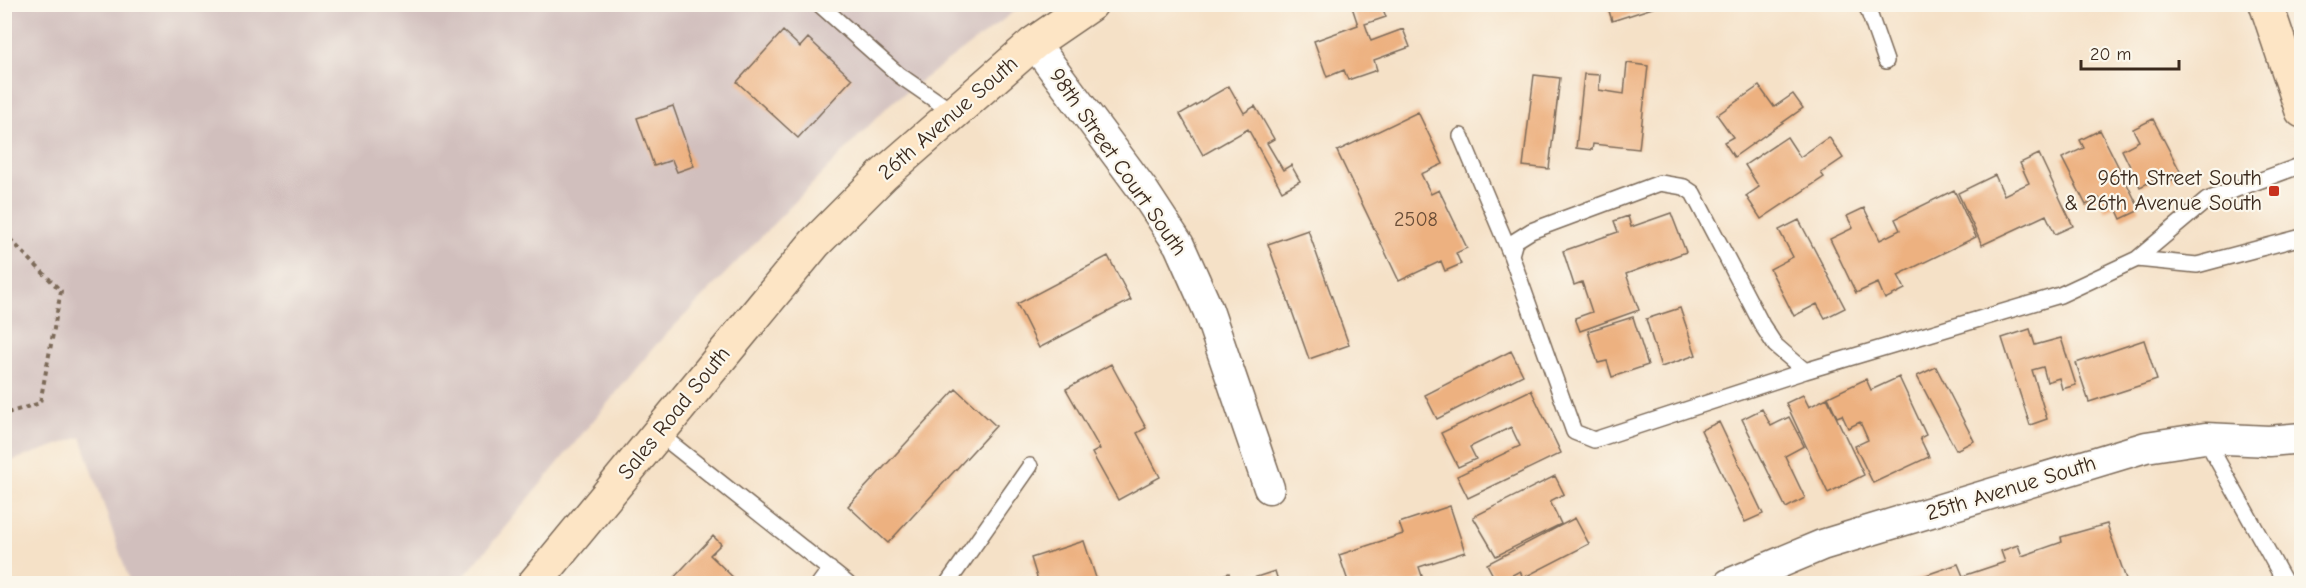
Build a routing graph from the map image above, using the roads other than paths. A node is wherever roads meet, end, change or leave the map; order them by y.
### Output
1 (819, 4) edge
2 (1091, 4) edge
3 (1866, 4) edge
4 (2266, 4) edge
5 (1034, 43) junction
6 (1886, 61) dead end
7 (2301, 111) edge
8 (954, 113) junction
9 (1461, 136) dead end
10 (2301, 165) edge
11 (2301, 237) edge
12 (814, 243) joint
13 (1511, 255) junction
14 (2137, 259) junction
15 (1805, 371) junction
16 (658, 433) junction
17 (2205, 438) junction
18 (2301, 438) edge
19 (1030, 466) dead end
20 (1269, 488) dead end
21 (830, 569) junction
22 (534, 584) edge
23 (819, 584) edge
24 (848, 584) edge
25 (947, 584) edge
26 (1729, 584) edge
27 (2286, 584) edge

1 - 8 lane
2 - 5 street, 26th Avenue South
3 - 6 lane
4 - 7 street
5 - 8 street, 26th Avenue South
5 - 20 street, 98th Street Court South
8 - 12 street, 26th Avenue South
9 - 13 lane
10 - 14 lane
11 - 14 lane
12 - 16 street, Sales Road South
13 - 15 lane
13 - 15 lane
14 - 15 lane
16 - 21 lane
16 - 22 street, Sales Road South
17 - 18 street, 25th Avenue South
17 - 26 street, 25th Avenue South
17 - 27 lane
19 - 25 lane
21 - 23 lane
21 - 24 lane

